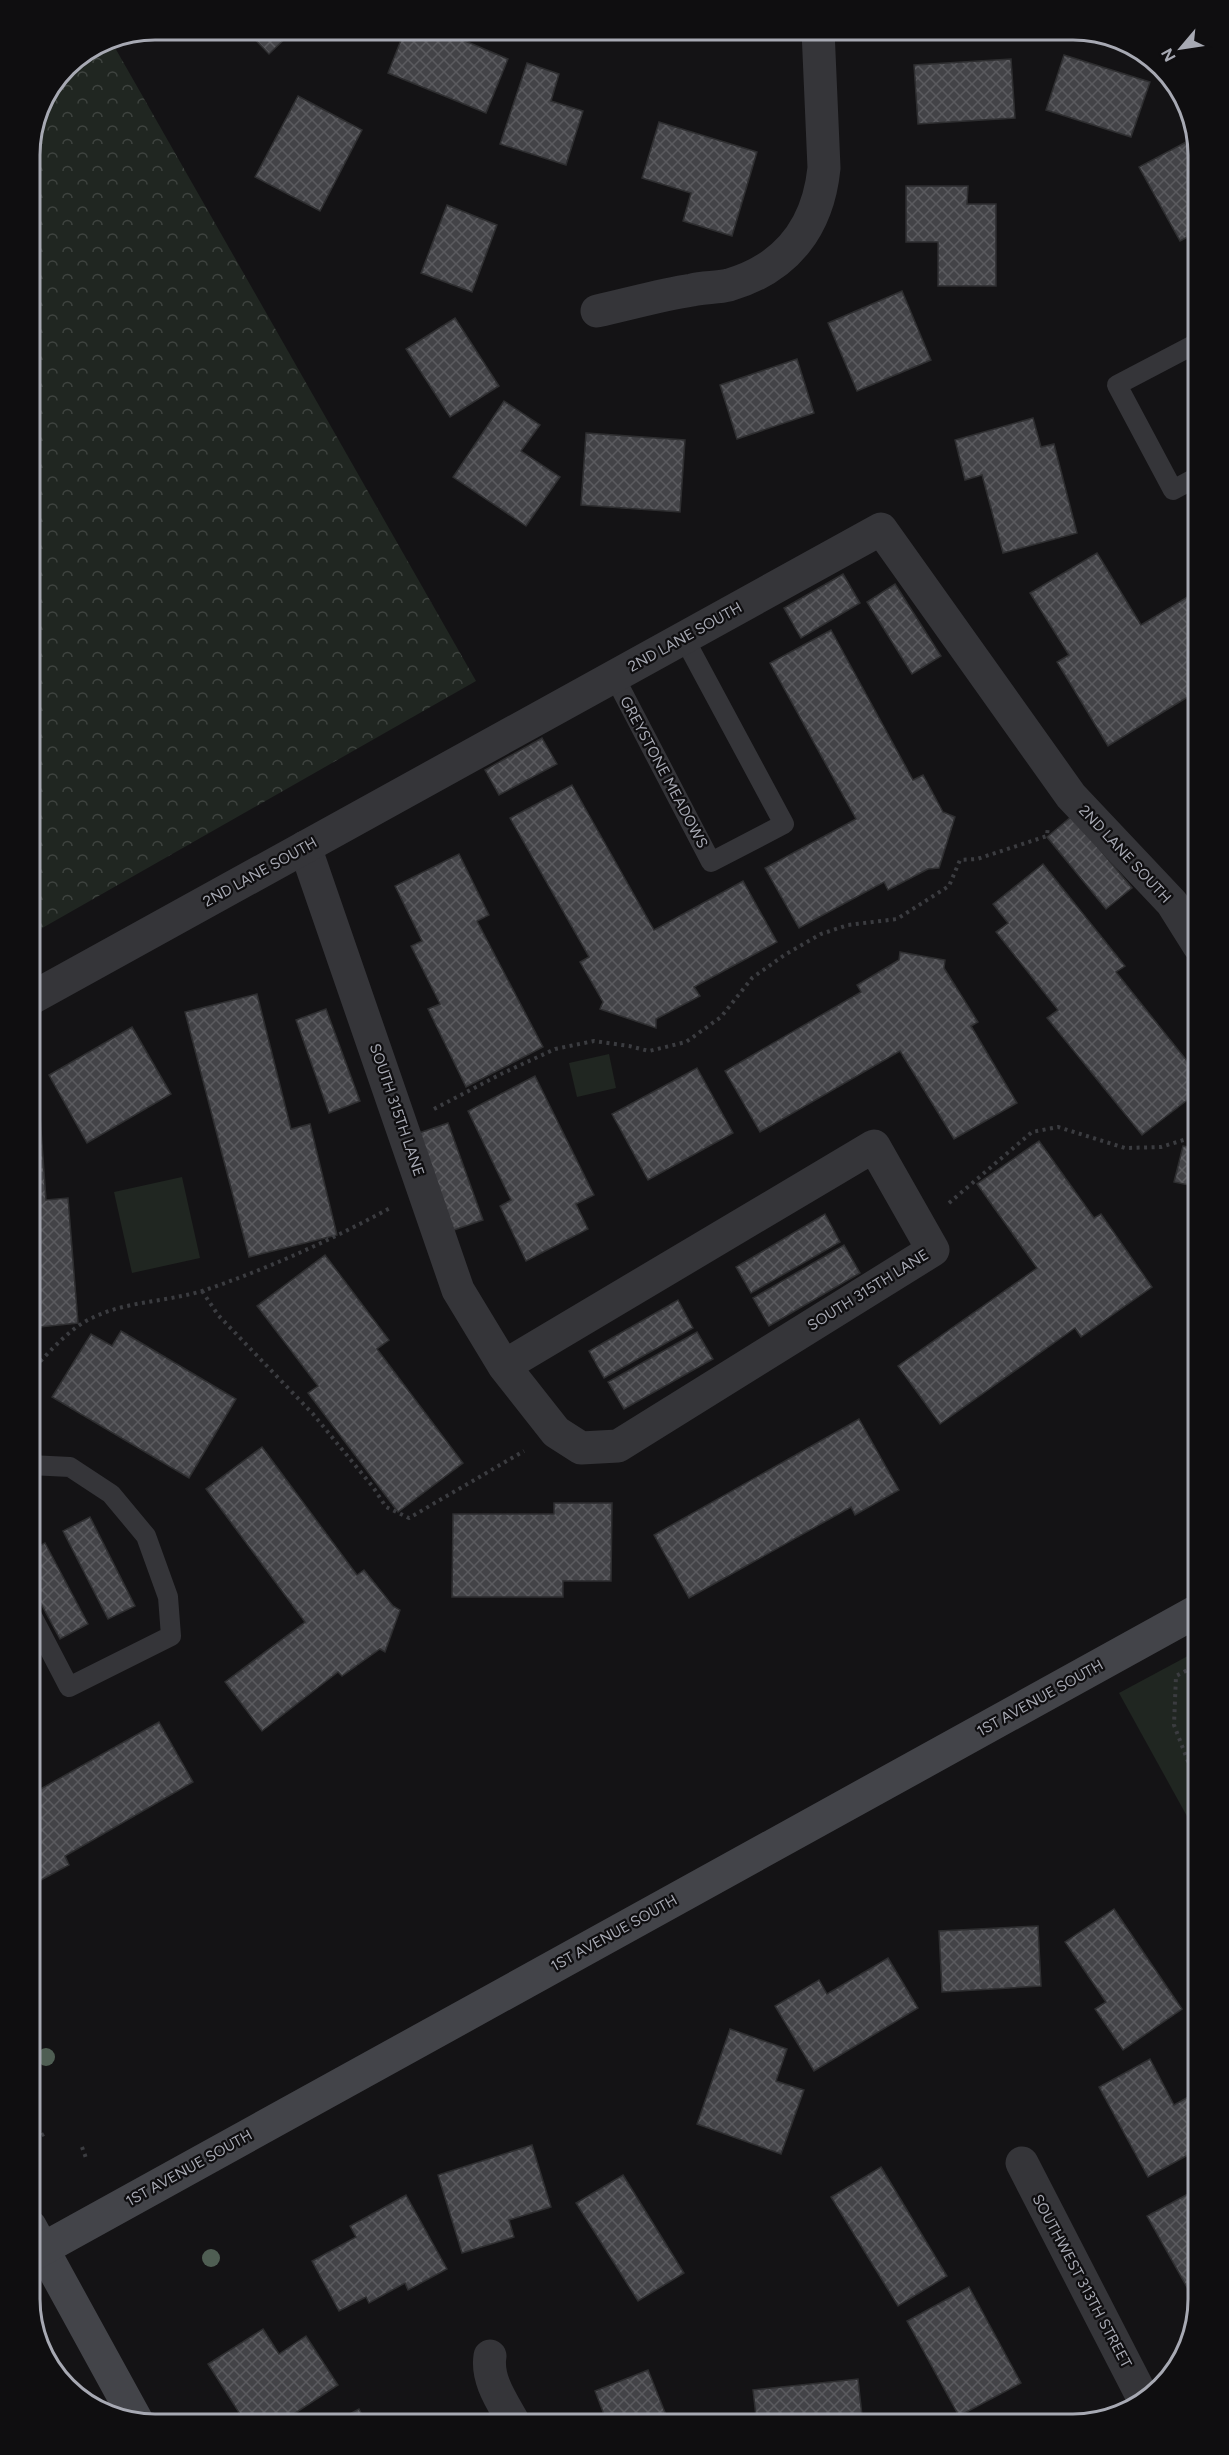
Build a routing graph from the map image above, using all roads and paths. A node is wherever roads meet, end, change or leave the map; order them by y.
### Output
1 (818, 41) edge
2 (597, 311) dead end
3 (1188, 348) edge
4 (1188, 482) edge
5 (684, 638) junction
6 (614, 676) junction
7 (1053, 771) junction
8 (305, 847) junction
9 (1188, 928) edge
10 (41, 993) edge
11 (403, 1128) junction
12 (1188, 1139) edge
13 (425, 1190) junction
14 (921, 1227) junction
15 (202, 1291) junction
16 (40, 1362) edge
17 (504, 1366) junction
18 (556, 1432) junction
19 (40, 1466) edge
20 (1188, 1616) edge
21 (40, 1632) edge
22 (1188, 1670) edge
23 (1188, 1761) edge
24 (44, 2134) dead end
25 (40, 2136) edge
26 (82, 2147) dead end
27 (86, 2158) dead end
28 (1022, 2163) dead end
29 (40, 2240) edge
30 (40, 2253) edge
31 (490, 2356) dead end
32 (1141, 2393) edge
33 (132, 2412) edge
34 (509, 2414) edge

1 - 2 street
3 - 4 lane
5 - 6 street, 2ND LANE SOUTH
5 - 6 lane, GREYSTONE MEADOWS
5 - 7 street, 2ND LANE SOUTH
6 - 8 street, 2ND LANE SOUTH
7 - 9 street, 2ND LANE SOUTH
7 - 11 path
8 - 10 street, 2ND LANE SOUTH
8 - 11 street, SOUTH 315TH LANE
11 - 13 street, SOUTH 315TH LANE
12 - 14 path
13 - 15 path
13 - 17 street, SOUTH 315TH LANE
14 - 17 street, SOUTH 315TH LANE
14 - 18 street, SOUTH 315TH LANE
15 - 16 path
15 - 18 path
17 - 18 street, SOUTH 315TH LANE
19 - 21 lane
20 - 29 main road, 1ST AVENUE SOUTH
22 - 23 path
24 - 25 path
26 - 27 path
28 - 32 street, SOUTHWEST 313TH STREET
30 - 33 main road
31 - 34 street

